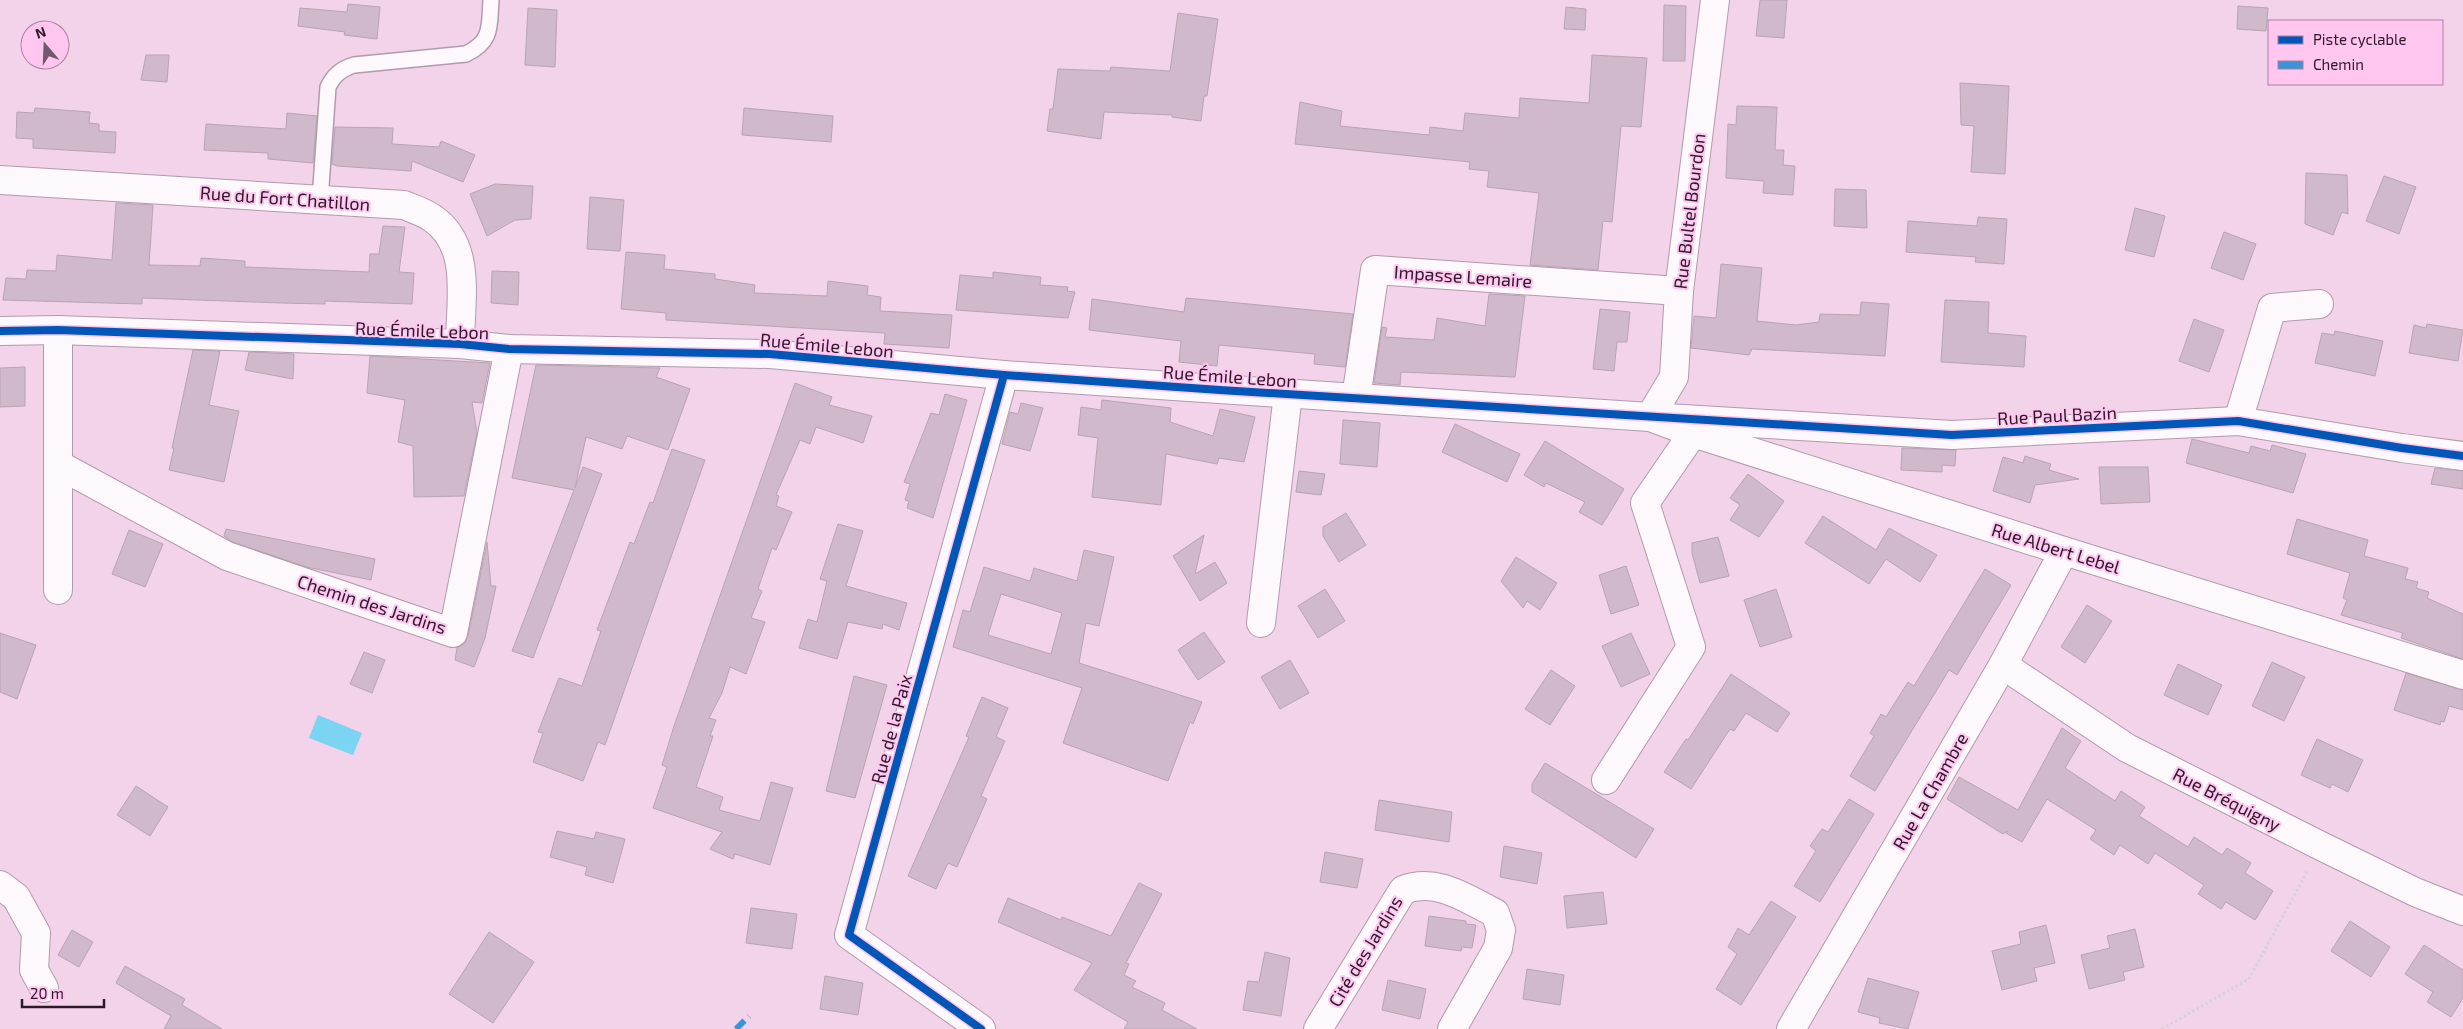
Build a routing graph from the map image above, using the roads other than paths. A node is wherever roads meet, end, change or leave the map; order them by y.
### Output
1 (490, 0) edge
2 (1716, 0) edge
3 (0, 180) edge
4 (320, 200) junction
5 (1679, 291) junction
6 (2319, 304) dead end
7 (58, 330) junction
8 (0, 331) edge
9 (460, 344) junction
10 (509, 349) junction
11 (1004, 375) junction
12 (1288, 394) junction
13 (1356, 398) junction
14 (1650, 417) junction
15 (2238, 421) junction
16 (1693, 433) junction
17 (2463, 456) edge
18 (59, 465) junction
19 (2064, 551) junction
20 (58, 590) dead end
21 (1261, 623) dead end
22 (2003, 665) junction
23 (2463, 674) edge
24 (1606, 780) dead end
25 (0, 885) edge
26 (2463, 912) edge
27 (44, 988) dead end
28 (982, 1029) edge
29 (1318, 1029) edge
30 (1452, 1029) edge
31 (1791, 1029) edge

1 - 4 lane
2 - 5 street, Rue Bultel Bourdon
3 - 4 street, Rue du Fort Chatillon
4 - 9 street, Rue du Fort Chatillon
5 - 13 street, Impasse Lemaire
5 - 14 street, Rue Bultel Bourdon
6 - 15 street
7 - 8 street, Rue Émile Lebon
7 - 9 street, Rue Émile Lebon
7 - 18 street
9 - 10 street, Rue Émile Lebon
10 - 11 street, Rue Émile Lebon
10 - 18 street, Chemin des Jardins
11 - 12 street, Rue Émile Lebon
11 - 28 street, Rue de la Paix
12 - 13 street, Rue Émile Lebon
12 - 21 street
13 - 14 street, Rue Émile Lebon
14 - 15 street, Rue Paul Bazin
14 - 16 street, Rue Albert Lebel
15 - 17 street, Rue Paul Bazin
16 - 19 street, Rue Albert Lebel
16 - 24 street
18 - 20 street
19 - 22 street, Rue La Chambre
19 - 23 street, Rue Albert Lebel
22 - 26 street, Rue Bréquigny
22 - 31 street, Rue La Chambre
25 - 27 street
29 - 30 street, Cité des Jardins

